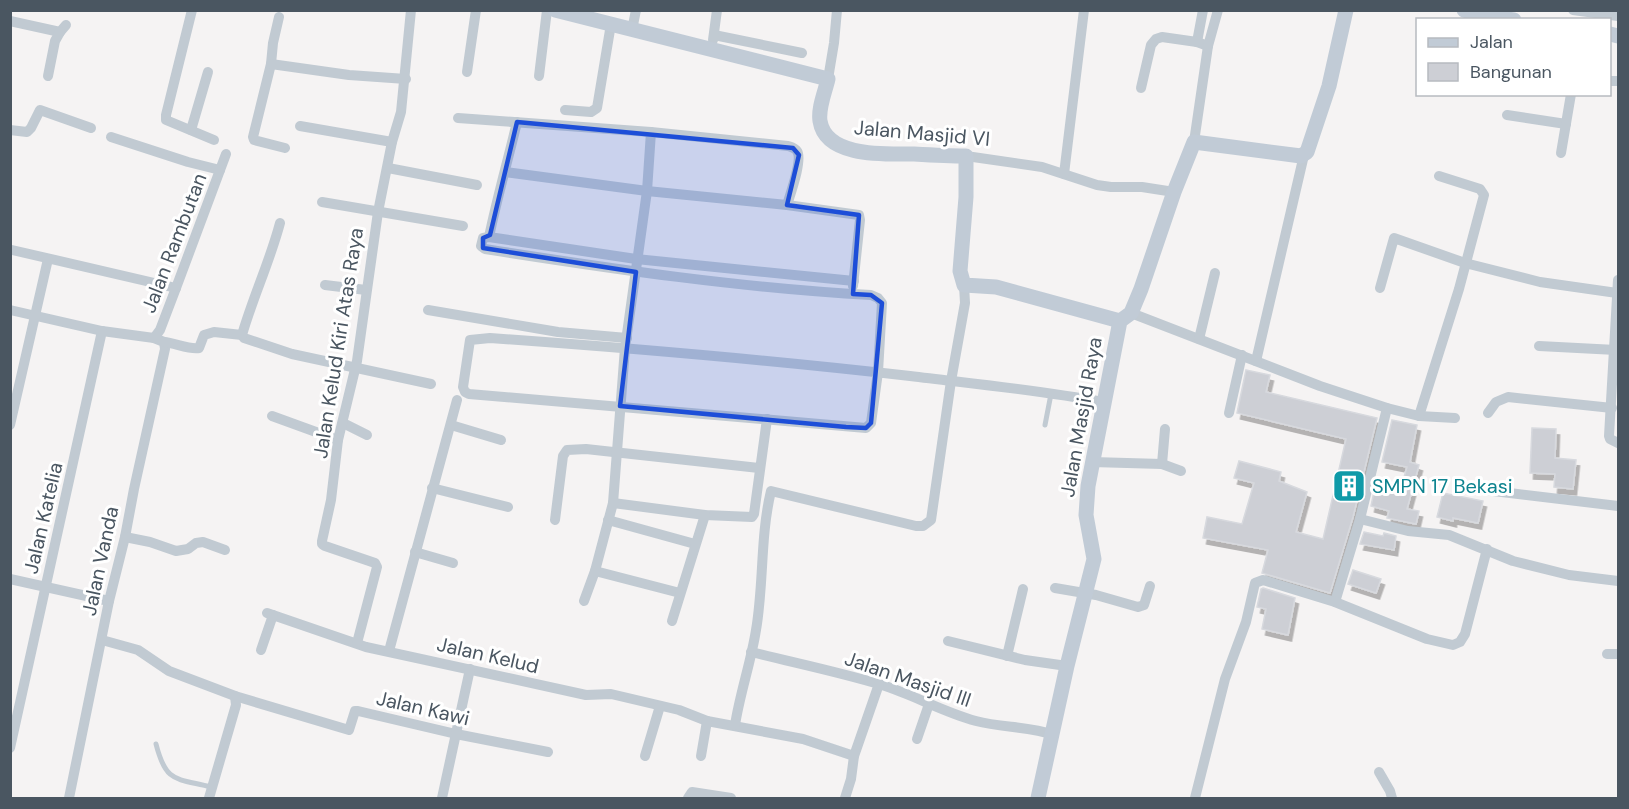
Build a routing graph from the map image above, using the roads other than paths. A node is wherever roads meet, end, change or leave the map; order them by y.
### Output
1 (192, 10) edge
2 (411, 10) edge
3 (476, 10) edge
4 (547, 10) edge
5 (636, 10) edge
6 (717, 10) edge
7 (837, 10) edge
8 (1084, 10) edge
9 (1203, 10) edge
10 (1218, 10) edge
11 (1347, 10) edge
12 (1464, 10) edge
13 (1575, 11) edge
14 (564, 12) edge
15 (1618, 16) edge
16 (279, 17) dead end
17 (1499, 18) edge
18 (10, 21) edge
19 (610, 24) junction
20 (632, 30) junction
21 (712, 42) junction
22 (1202, 44) junction
23 (802, 53) dead end
24 (271, 64) junction
25 (208, 72) dead end
26 (467, 72) dead end
27 (48, 76) dead end
28 (539, 76) dead end
29 (406, 79) junction
30 (828, 79) junction
31 (1141, 88) dead end
32 (1571, 96) edge
33 (565, 111) dead end
34 (1507, 115) dead end
35 (458, 118) dead end
36 (517, 122) junction
37 (1566, 124) junction
38 (300, 126) dead end
39 (91, 128) dead end
40 (10, 130) edge
41 (191, 130) junction
42 (651, 132) junction
43 (111, 137) dead end
44 (214, 140) dead end
45 (392, 142) junction
46 (1194, 142) junction
47 (285, 148) dead end
48 (1561, 153) dead end
49 (1304, 155) junction
50 (966, 156) junction
51 (388, 168) junction
52 (505, 172) junction
53 (1064, 174) junction
54 (1439, 176) dead end
55 (477, 185) dead end
56 (647, 191) junction
57 (1174, 192) junction
58 (322, 202) dead end
59 (787, 205) junction
60 (378, 212) junction
61 (280, 223) dead end
62 (463, 226) dead end
63 (489, 237) junction
64 (12, 250) dead end
65 (48, 259) junction
66 (636, 259) junction
67 (1466, 263) junction
68 (636, 272) junction
69 (1215, 273) dead end
70 (854, 280) junction
71 (1618, 280) edge
72 (325, 285) dead end
73 (964, 285) junction
74 (176, 288) junction
75 (1380, 288) dead end
76 (366, 290) junction
77 (1617, 293) edge
78 (852, 294) junction
79 (10, 310) edge
80 (428, 310) dead end
81 (35, 317) junction
82 (1125, 317) junction
83 (102, 330) junction
84 (242, 335) junction
85 (1199, 339) junction
86 (159, 340) junction
87 (626, 343) junction
88 (1539, 346) dead end
89 (1616, 350) junction
90 (1242, 355) junction
91 (1256, 361) junction
92 (355, 369) junction
93 (879, 372) junction
94 (951, 381) junction
95 (431, 384) dead end
96 (1051, 393) junction
97 (457, 400) dead end
98 (1104, 402) junction
99 (620, 406) junction
100 (1387, 408) junction
101 (1612, 408) junction
102 (1228, 413) dead end
103 (1488, 413) dead end
104 (272, 416) dead end
105 (1419, 416) junction
106 (1455, 418) dead end
107 (767, 419) junction
108 (343, 423) junction
109 (10, 425) edge
110 (451, 425) junction
111 (1045, 425) dead end
112 (1166, 429) dead end
113 (367, 435) dead end
114 (1614, 439) edge
115 (338, 440) junction
116 (501, 440) dead end
117 (617, 453) junction
118 (1092, 462) junction
119 (1162, 464) junction
120 (759, 468) junction
121 (1181, 471) dead end
122 (432, 488) junction
123 (1485, 490) dead end
124 (613, 503) junction
125 (1618, 506) edge
126 (508, 507) dead end
127 (705, 515) junction
128 (1360, 519) junction
129 (555, 520) dead end
130 (608, 520) junction
131 (125, 537) junction
132 (695, 544) junction
133 (1487, 549) junction
134 (225, 550) dead end
135 (415, 552) junction
136 (453, 563) dead end
137 (595, 571) junction
138 (10, 579) edge
139 (1618, 581) edge
140 (1150, 586) dead end
141 (46, 587) junction
142 (1055, 588) dead end
143 (1023, 589) dead end
144 (680, 593) junction
145 (1086, 595) junction
146 (585, 601) dead end
147 (109, 602) junction
148 (1335, 602) junction
149 (672, 621) dead end
150 (102, 640) junction
151 (948, 641) dead end
152 (357, 643) junction
153 (261, 650) dead end
154 (389, 651) junction
155 (752, 652) junction
156 (1607, 654) dead end
157 (1618, 654) edge
158 (1007, 656) junction
159 (1067, 666) junction
160 (470, 669) junction
161 (879, 684) junction
162 (235, 696) junction
163 (929, 704) junction
164 (660, 706) junction
165 (707, 721) junction
166 (735, 725) junction
167 (456, 734) junction
168 (1054, 735) junction
169 (916, 739) dead end
170 (156, 744) dead end
171 (10, 748) edge
172 (548, 753) dead end
173 (645, 756) dead end
174 (701, 756) dead end
175 (854, 756) junction
176 (1379, 772) dead end
177 (210, 793) edge
178 (69, 798) edge
179 (442, 798) edge
180 (688, 798) edge
181 (731, 798) edge
182 (845, 798) edge
183 (1038, 798) edge
184 (1194, 798) edge
185 (1392, 798) edge

1 - 41 street
2 - 29 street, Jalan Kelud Kiri Atas Raya
3 - 26 street
4 - 28 street
5 - 20 street
6 - 21 street
7 - 30 street
8 - 53 street
9 - 22 street
10 - 22 street
11 - 49 street
12 - 17 street
13 - 15 street
14 - 19 street
16 - 24 street
18 - 27 street
19 - 20 street
19 - 33 street
20 - 21 street
21 - 23 street
21 - 30 street
22 - 31 street
22 - 46 street
24 - 29 street
24 - 47 street
25 - 41 street
29 - 45 street, Jalan Kelud Kiri Atas Raya
30 - 50 street, Jalan Masjid VI
32 - 37 street
34 - 37 street
35 - 36 street
36 - 42 street
36 - 52 street
37 - 48 street
38 - 45 street
39 - 40 street
41 - 44 street
42 - 56 street
42 - 59 street
43 - 74 street, Jalan Rambutan
45 - 51 street, Jalan Kelud Kiri Atas Raya
46 - 49 street
46 - 57 street, Jalan Masjid Raya
49 - 91 street
50 - 53 street, Jalan Masjid VI
50 - 73 street
51 - 55 street
51 - 60 street, Jalan Kelud Kiri Atas Raya
52 - 56 street
52 - 63 street
53 - 57 street, Jalan Masjid VI
54 - 67 street
56 - 59 street
56 - 66 street
57 - 82 street, Jalan Masjid Raya
58 - 60 street
59 - 70 street
60 - 62 street
60 - 76 street, Jalan Kelud Kiri Atas Raya
61 - 84 street
63 - 66 street
63 - 68 street
64 - 65 street
65 - 74 street
65 - 81 street
66 - 68 street
66 - 70 street
67 - 75 street
67 - 77 street
67 - 105 street
68 - 78 street
68 - 87 street
69 - 85 street
70 - 78 street
71 - 77 street
72 - 76 street
73 - 82 street
73 - 94 street
74 - 86 street, Jalan Rambutan
76 - 92 street, Jalan Kelud Kiri Atas Raya
77 - 89 street
78 - 93 street
79 - 81 street
80 - 87 street
81 - 83 street
81 - 109 street
82 - 85 street
82 - 98 street, Jalan Masjid Raya
83 - 86 street
83 - 141 street, Jalan Katelia
84 - 86 street
84 - 92 street
85 - 90 street
86 - 131 street, Jalan Vanda
87 - 93 street
87 - 99 street
87 - 99 street
88 - 89 street
89 - 101 street
90 - 91 street
90 - 102 street
91 - 100 street
92 - 95 street
92 - 108 street, Jalan Kelud Kiri Atas Raya
93 - 94 street
93 - 107 street
94 - 96 street
94 - 155 street
96 - 98 street
96 - 111 lane
97 - 110 street
98 - 118 street, Jalan Masjid Raya
99 - 107 street
99 - 117 street
100 - 105 street
100 - 128 street
101 - 103 street
101 - 114 street
104 - 115 street
105 - 106 street
107 - 120 street
108 - 113 street
108 - 115 street, Jalan Kelud Kiri Atas Raya
110 - 116 street
110 - 122 street
112 - 119 street
115 - 152 street, Jalan Kelud Kiri Atas Raya
117 - 120 street
117 - 124 street
117 - 129 street
118 - 119 street
118 - 145 street, Jalan Masjid Raya
119 - 121 street
120 - 127 street
122 - 126 street
122 - 135 street
123 - 125 street
124 - 127 street
124 - 130 street
127 - 132 street
128 - 133 street
128 - 148 street
130 - 132 street
130 - 137 street
131 - 134 street
131 - 147 street, Jalan Vanda
132 - 144 street
133 - 139 street
133 - 148 street
135 - 136 street
135 - 154 street
137 - 144 street
137 - 146 street
138 - 141 street
140 - 145 street
141 - 147 street
141 - 171 street, Jalan Katelia
142 - 145 street
143 - 158 street
144 - 149 street
145 - 159 street, Jalan Masjid Raya
147 - 150 street, Jalan Vanda
148 - 184 street
150 - 162 street
150 - 178 street, Jalan Vanda
151 - 158 street
152 - 153 street, Jalan Kelud
152 - 154 street, Jalan Kelud
154 - 160 street, Jalan Kelud
155 - 161 street, Jalan Masjid III
155 - 166 street
156 - 157 street
158 - 159 street
159 - 168 street, Jalan Masjid Raya
160 - 164 street, Jalan Kelud
160 - 167 street
161 - 163 street, Jalan Masjid III
161 - 175 street
162 - 167 street, Jalan Kawi
162 - 177 street
163 - 168 street, Jalan Masjid III
163 - 169 street
164 - 165 street
164 - 173 street
165 - 166 street
165 - 174 street
166 - 175 street
167 - 172 street, Jalan Kawi
167 - 179 street
168 - 183 street, Jalan Masjid Raya
170 - 177 lane
175 - 182 street
176 - 185 street
180 - 181 street

